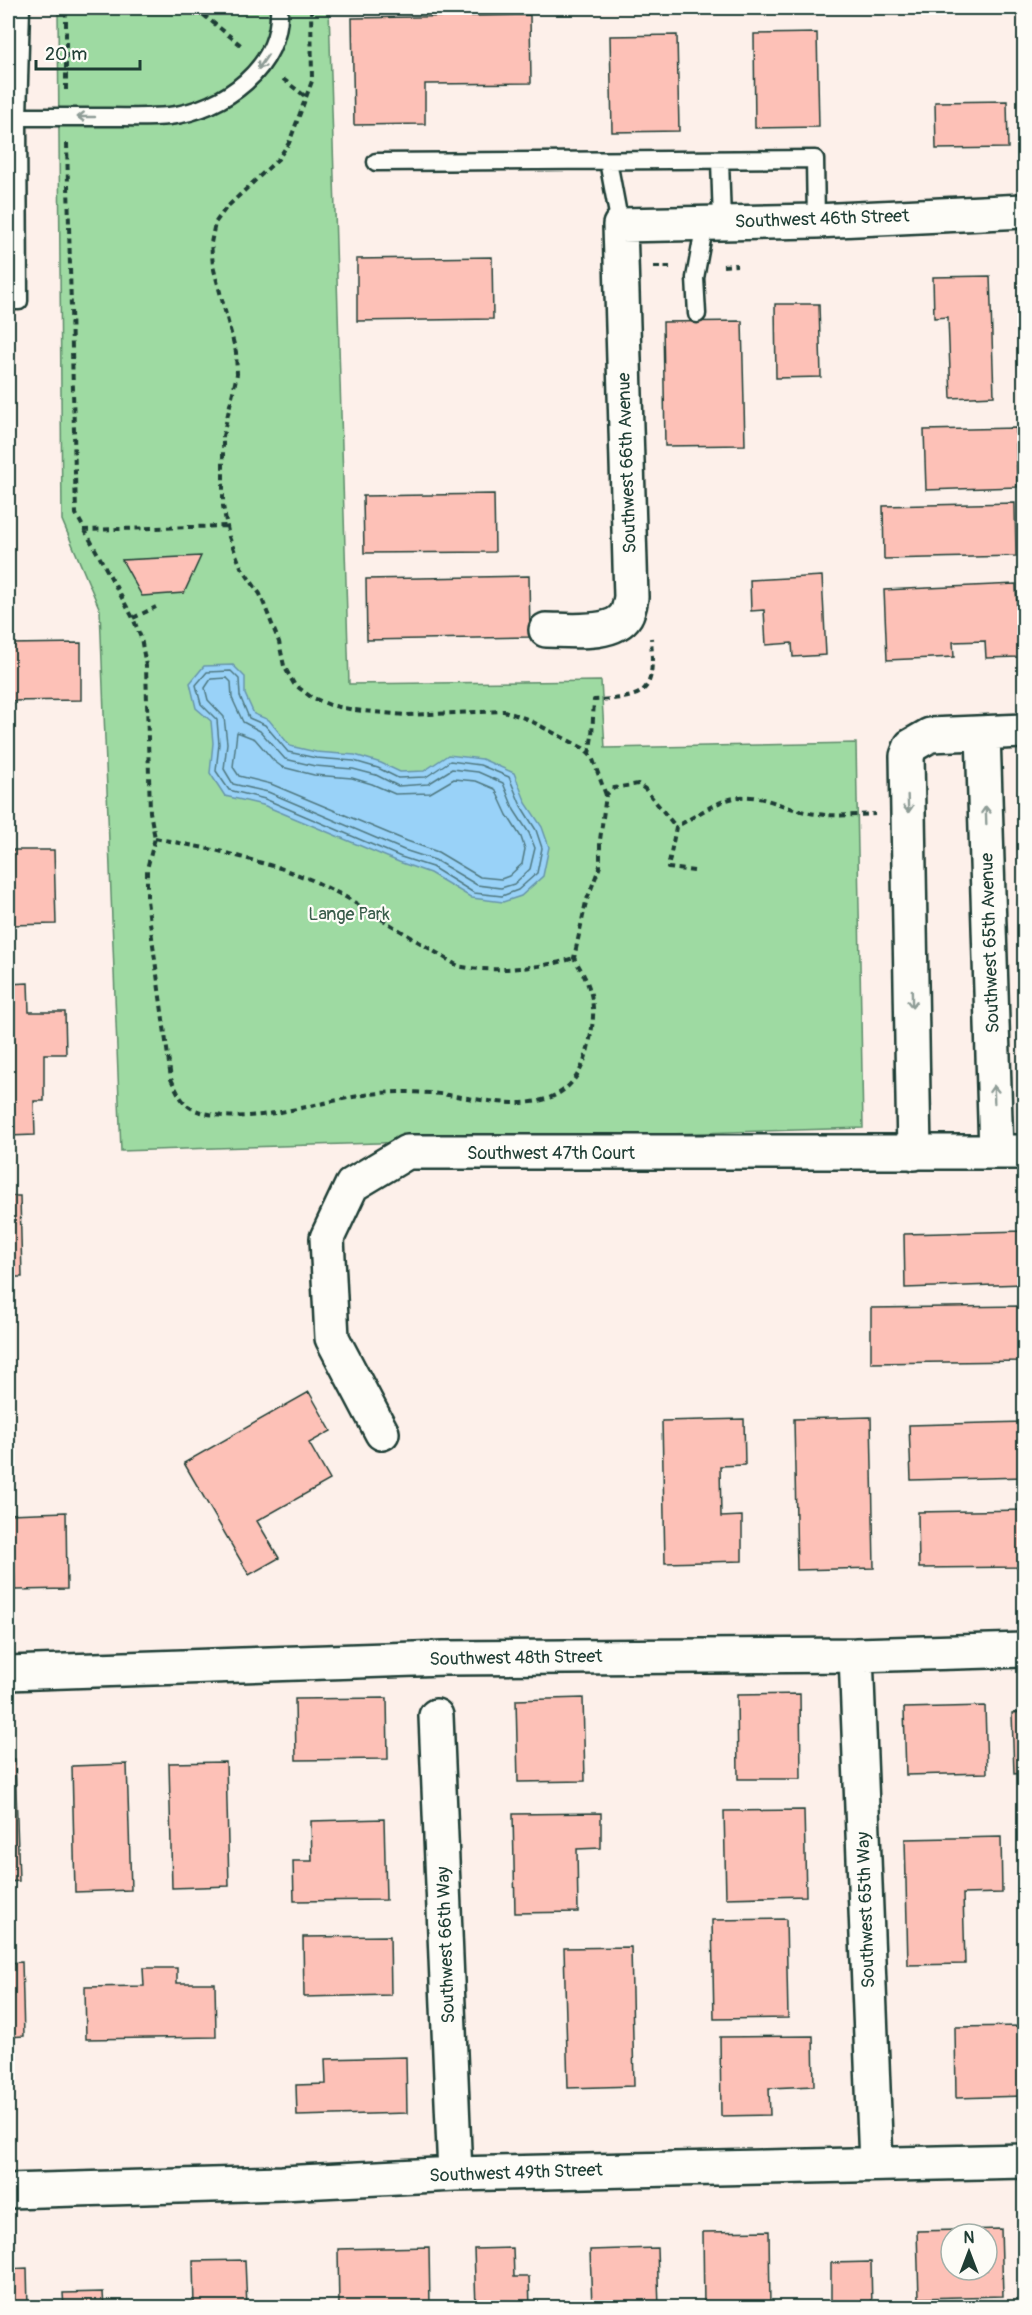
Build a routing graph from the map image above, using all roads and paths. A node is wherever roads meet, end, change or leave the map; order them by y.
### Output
1 (21, 8) edge
2 (66, 8) edge
3 (279, 8) edge
4 (311, 8) edge
5 (66, 94) dead end
6 (13, 117) edge
7 (67, 139) dead end
8 (720, 160) junction
9 (608, 161) junction
10 (376, 162) dead end
11 (13, 204) edge
12 (1024, 211) edge
13 (816, 220) junction
14 (713, 222) junction
15 (620, 225) junction
16 (8, 301) edge
17 (697, 314) dead end
18 (227, 526) junction
19 (83, 530) junction
20 (156, 607) dead end
21 (133, 618) junction
22 (546, 630) dead end
23 (1024, 731) edge
24 (983, 733) junction
25 (606, 795) junction
26 (909, 812) junction
27 (676, 827) junction
28 (155, 838) junction
29 (694, 871) dead end
30 (574, 958) junction
31 (1010, 1152) edge
32 (914, 1154) junction
33 (382, 1433) dead end
34 (1024, 1650) edge
35 (856, 1655) junction
36 (8, 1673) edge
37 (436, 1716) dead end
38 (1024, 2161) edge
39 (876, 2164) junction
40 (455, 2174) junction
41 (8, 2191) edge

1 - 6 lane
2 - 5 path
3 -> 6 lane
4 - 18 path
6 - 11 lane
7 - 19 path
8 - 9 lane
8 - 13 lane
8 - 14 lane
9 - 10 lane
9 - 15 lane
11 - 16 lane
12 - 13 street, Southwest 46th Street
13 - 14 street, Southwest 46th Street
14 - 15 street, Southwest 46th Street
14 - 17 lane
15 - 22 street, Southwest 66th Avenue
18 - 19 path
18 - 25 path
19 - 21 path
20 - 21 path
21 - 28 path
23 - 24 street
24 -> 26 street
31 -> 24 street, Southwest 65th Avenue
25 - 27 path
25 - 30 path
26 - 27 path
26 -> 32 street
27 - 29 path
28 - 30 path
28 - 30 path
31 - 32 street, Southwest 47th Court
32 - 33 street, Southwest 47th Court
34 - 35 street, Southwest 48th Street
35 - 36 street, Southwest 48th Street
35 - 39 street, Southwest 65th Way
37 - 40 street, Southwest 66th Way
38 - 39 street, Southwest 49th Street
39 - 40 street, Southwest 49th Street
40 - 41 street, Southwest 49th Street

